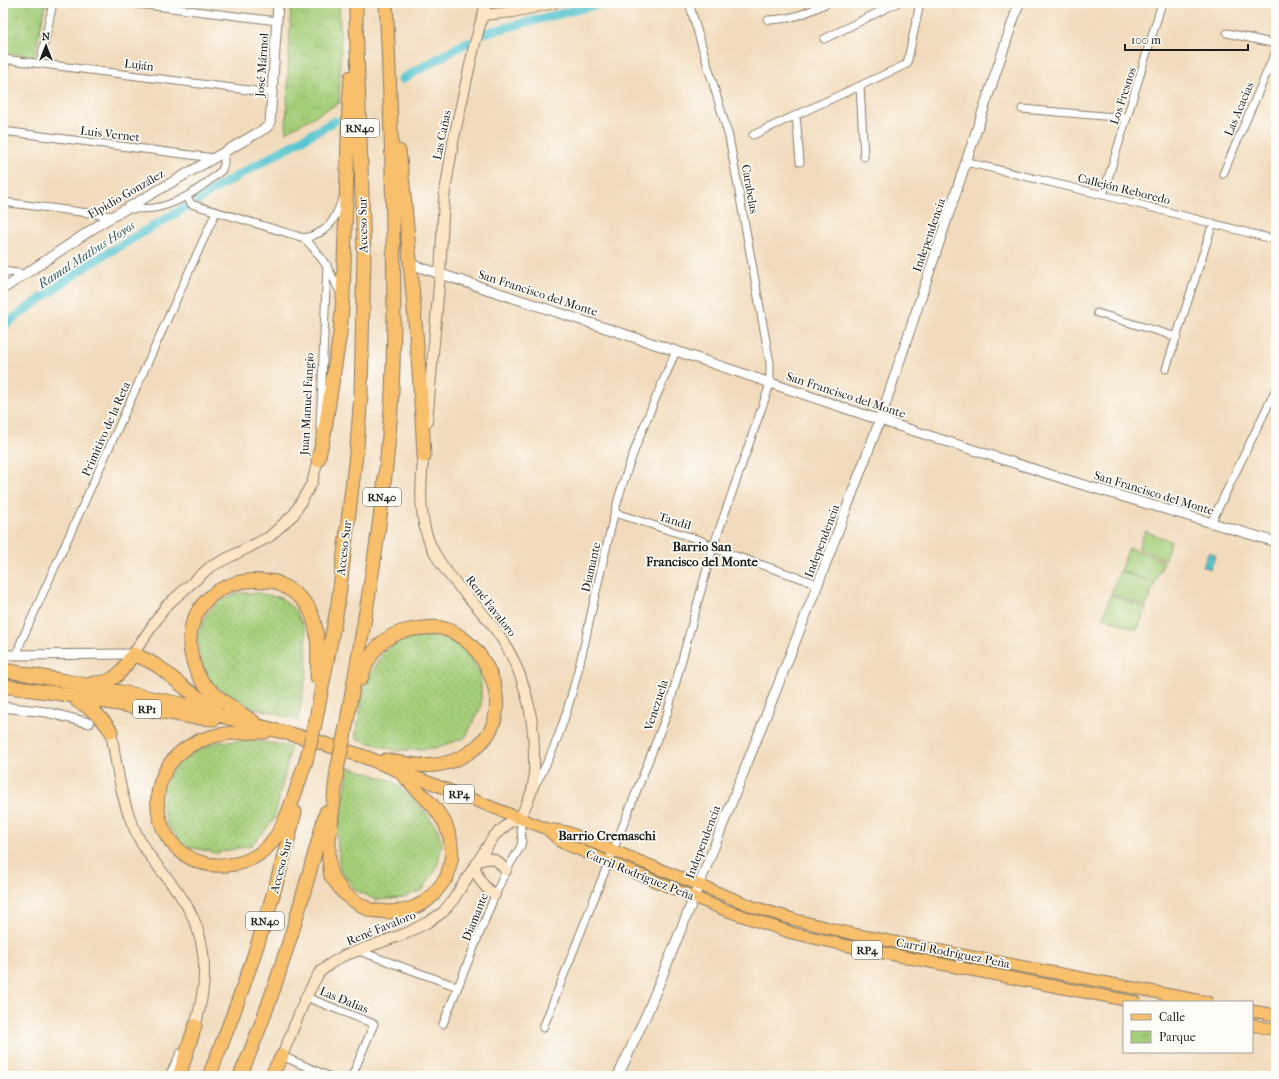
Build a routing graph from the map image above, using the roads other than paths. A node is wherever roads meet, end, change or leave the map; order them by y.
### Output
1 (53, 3) edge
2 (130, 3) edge
3 (278, 3) edge
4 (356, 3) edge
5 (386, 3) edge
6 (395, 3) edge
7 (486, 3) edge
8 (554, 3) edge
9 (689, 3) edge
10 (827, 3) edge
11 (897, 3) edge
12 (920, 3) edge
13 (1019, 3) edge
14 (1162, 3) edge
15 (483, 14) junction
16 (277, 20) junction
17 (768, 20) dead end
18 (356, 21) junction
19 (1227, 33) dead end
20 (824, 39) dead end
21 (1276, 44) edge
22 (1276, 51) edge
23 (5, 59) edge
24 (40, 63) junction
25 (3, 72) edge
26 (390, 83) junction
27 (860, 86) junction
28 (272, 93) junction
29 (1022, 109) dead end
30 (796, 115) junction
31 (1127, 118) junction
32 (266, 128) joint
33 (3, 131) edge
34 (753, 135) dead end
35 (224, 153) junction
36 (214, 158) junction
37 (864, 158) dead end
38 (800, 162) dead end
39 (966, 162) junction
40 (1223, 174) dead end
41 (346, 186) junction
42 (1102, 195) junction
43 (188, 196) junction
44 (3, 202) edge
45 (124, 209) junction
46 (216, 212) junction
47 (112, 216) junction
48 (1213, 223) junction
49 (304, 238) junction
50 (1276, 240) edge
51 (410, 264) junction
52 (327, 265) junction
53 (3, 271) edge
54 (24, 274) junction
55 (440, 274) junction
56 (3, 289) edge
57 (343, 297) junction
58 (1097, 313) dead end
59 (1177, 337) junction
60 (676, 351) junction
61 (1166, 369) dead end
62 (770, 383) junction
63 (1276, 388) edge
64 (880, 420) junction
65 (424, 456) junction
66 (318, 460) junction
67 (615, 513) junction
68 (1211, 523) junction
69 (1276, 542) edge
70 (713, 547) junction
71 (818, 584) junction
72 (133, 654) junction
73 (3, 655) edge
74 (17, 655) junction
75 (3, 670) edge
76 (66, 681) junction
77 (3, 686) edge
78 (62, 694) junction
79 (3, 707) edge
80 (232, 719) junction
81 (89, 723) dead end
82 (315, 724) junction
83 (261, 726) junction
84 (111, 730) joint
85 (345, 732) junction
86 (287, 733) junction
87 (365, 757) junction
88 (306, 761) junction
89 (337, 770) junction
90 (398, 770) junction
91 (532, 790) junction
92 (520, 818) junction
93 (547, 829) junction
94 (613, 850) junction
95 (608, 862) junction
96 (476, 864) junction
97 (506, 871) junction
98 (699, 885) junction
99 (495, 895) junction
100 (694, 897) junction
101 (359, 951) junction
102 (458, 987) junction
103 (306, 997) junction
104 (1130, 1001) edge
105 (1202, 1001) edge
106 (1253, 1011) edge
107 (1276, 1015) edge
108 (443, 1024) dead end
109 (1253, 1025) edge
110 (195, 1026) junction
111 (543, 1028) dead end
112 (1276, 1030) edge
113 (282, 1056) junction
114 (170, 1076) edge
115 (179, 1076) edge
116 (209, 1076) edge
117 (240, 1076) edge
118 (271, 1076) edge
119 (277, 1076) edge
120 (328, 1076) edge
121 (352, 1076) edge
122 (618, 1076) edge

1 - 24 street
2 - 16 street
3 - 16 street, José Mármol
4 - 18 highway, Acceso Sur / RN40
5 - 26 highway, RN40
6 - 26 highway
7 - 15 main road, Las Cañas
8 - 15 main road
9 - 62 street, Carabelas
10 - 17 street
11 - 20 street
12 - 27 street
13 - 39 street, Independencia
14 - 31 street, Los Fresnos
15 - 55 main road, Las Cañas
16 - 28 street, José Mármol
18 - 41 highway
18 - 82 highway, Acceso Sur / RN40
19 - 21 street
22 - 40 street, Las Acacias
23 - 24 street, Luján
23 - 25 street
24 - 28 street, Luján
26 - 51 highway
26 - 85 highway, RN40
27 - 30 street
27 - 37 street
28 - 32 street, José Mármol
29 - 31 street
30 - 34 street
30 - 38 street
31 - 42 street, Los Fresnos
32 - 35 street, Elpidio González
33 - 36 street, Luis Vernet
35 - 36 street, Elpidio González
35 - 43 street
36 - 45 street, Elpidio González
39 - 42 street, Callejón Reboredo
39 - 64 street, Independencia
41 - 49 street
41 - 57 highway
42 - 48 street, Callejón Reboredo
43 - 45 street
43 - 46 street
44 - 47 street
45 - 47 street, Elpidio González
46 - 49 street
46 - 74 street, Primitivo de la Reta
47 - 54 street, Elpidio González
48 - 50 street, Callejón Reboredo
48 - 59 street
49 - 52 street
51 - 55 street, San Francisco del Monte
51 - 65 highway
52 - 57 street
52 - 66 street, Juan Manuel Fangio
53 - 54 street
54 - 56 street, Elpidio González
55 - 60 street, San Francisco del Monte
55 - 65 main road, René Favaloro
57 - 66 highway
58 - 59 street
59 - 61 street
60 - 62 street, San Francisco del Monte
60 - 67 street, Diamante
62 - 64 street, San Francisco del Monte
62 - 70 street, Venezuela
63 - 68 street
64 - 68 street, San Francisco del Monte
64 - 71 street, Independencia
65 - 91 main road, René Favaloro
66 - 72 main road, Juan Manuel Fangio
67 - 70 street, Tandil
67 - 91 street, Diamante
68 - 69 street, San Francisco del Monte
70 - 71 street, Tandil
70 - 94 street, Venezuela
71 - 98 street, Independencia
72 - 74 street
72 - 76 highway
72 - 80 highway
73 - 74 street
75 - 76 highway, RP1
76 - 80 highway, RP1
77 - 78 highway, RP1
78 - 80 highway, RP1
78 - 84 highway
79 - 81 street
80 - 83 highway, RP4
82 - 83 highway
82 - 88 highway, Acceso Sur / RN40, bridge
83 - 86 highway, RP4
84 - 110 main road
85 - 87 highway
85 - 89 highway, RN40, bridge
86 - 87 highway, Carril Rodríguez Peña / RP4
86 - 88 highway
87 - 90 highway, Carril Rodríguez Peña / RP4
88 - 116 highway, Acceso Sur / RN40
89 - 90 highway
89 - 117 highway, RN40
90 - 92 main road, Carril Rodríguez Peña / RP4
91 - 92 main road, René Favaloro
92 - 93 main road, Carril Rodríguez Peña / RP4
92 - 96 main road, René Favaloro
92 - 97 street, Diamante
93 - 94 main road, Carril Rodríguez Peña / RP4
93 - 95 main road, Carril Rodríguez Peña / RP4
94 - 95 street, Venezuela
94 - 98 main road, Carril Rodríguez Peña / RP4
95 - 100 main road, Carril Rodríguez Peña / RP4
95 - 111 street, Venezuela
96 - 97 main road
96 - 99 main road
96 - 101 main road, René Favaloro
97 - 99 street, Diamante
98 - 100 street, Independencia
98 - 105 main road, Carril Rodríguez Peña / RP4
99 - 102 street, Diamante
100 - 104 main road, Carril Rodríguez Peña / RP4
100 - 122 street, Independencia
101 - 102 street
101 - 103 main road, René Favaloro
102 - 108 street, Diamante
103 - 113 main road, René Favaloro
103 - 121 street, Las Dalias
106 - 107 main road
109 - 112 main road
110 - 114 street
110 - 115 highway
113 - 118 highway
113 - 119 street
113 - 120 street

